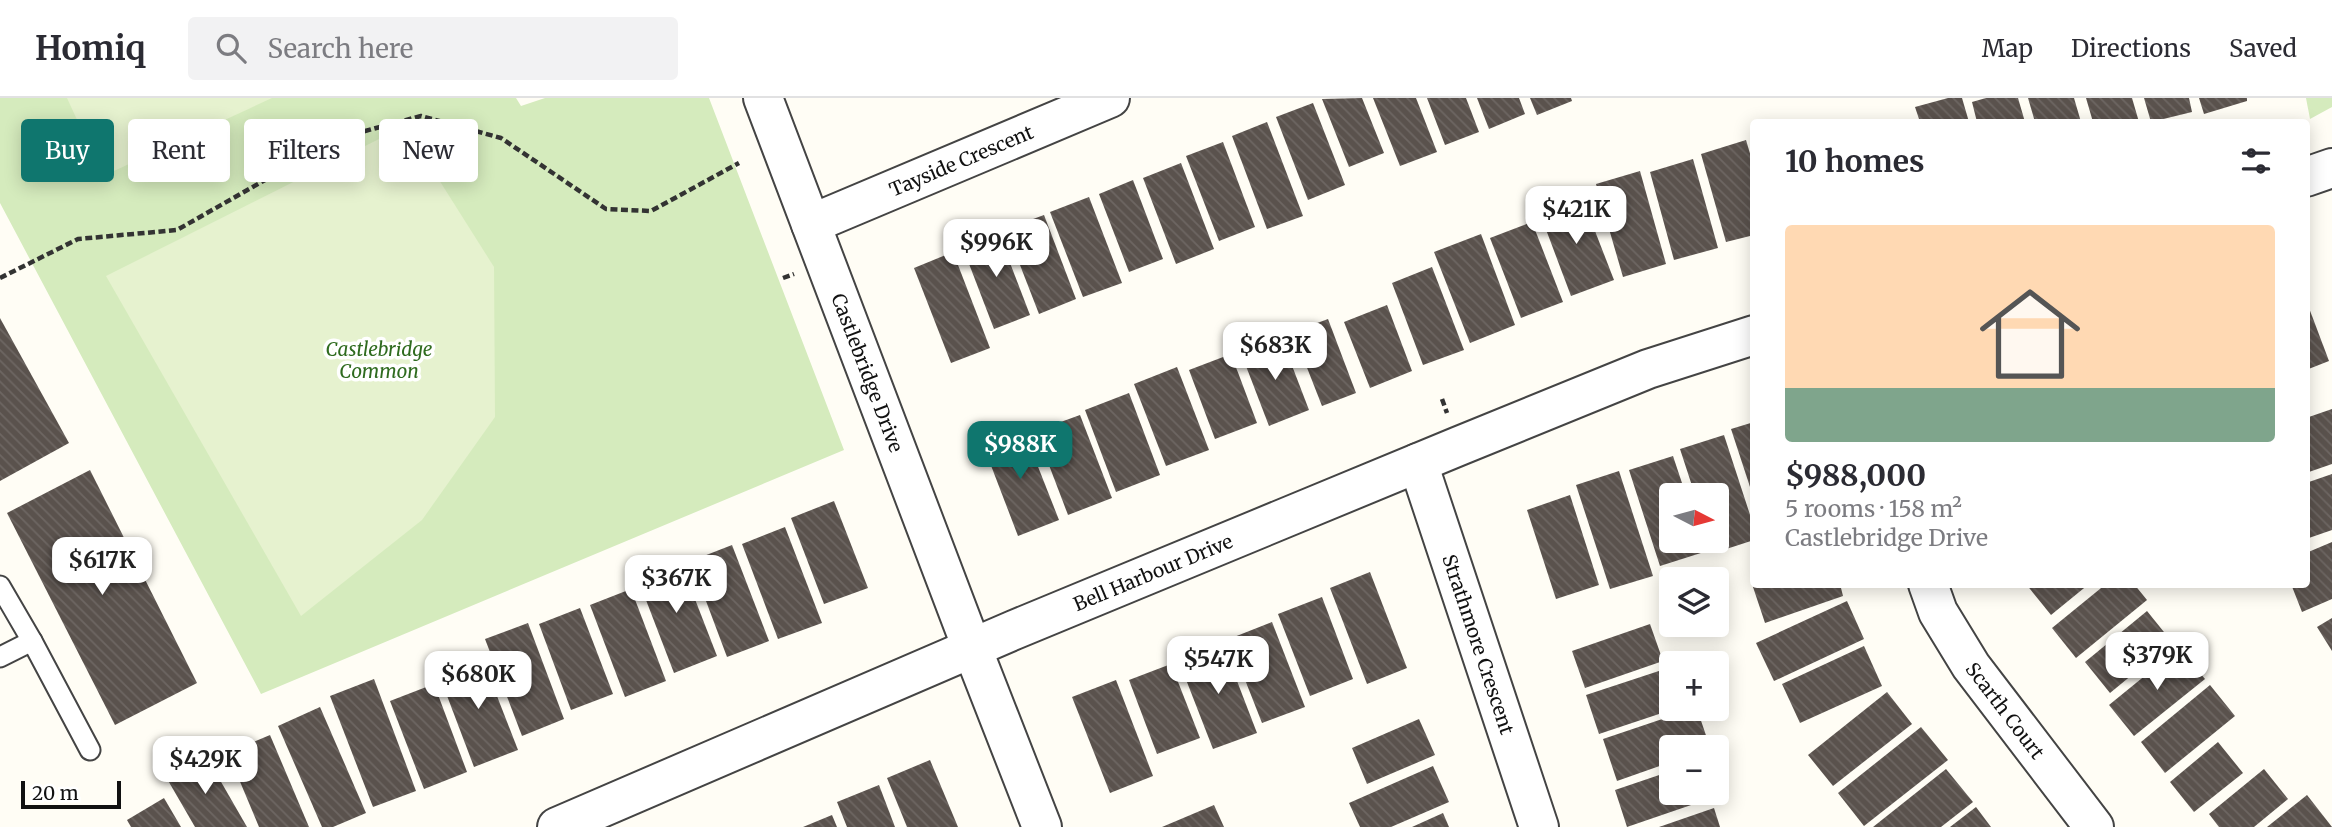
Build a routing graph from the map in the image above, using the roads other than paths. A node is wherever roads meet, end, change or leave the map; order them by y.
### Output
1 (763, 98) edge
2 (1111, 98) edge
3 (2332, 168) edge
4 (2310, 176) edge
5 (811, 224) junction
6 (1750, 336) edge
7 (1418, 463) junction
8 (0, 586) edge
9 (1929, 588) edge
10 (32, 641) junction
11 (972, 648) junction
12 (0, 657) edge
13 (90, 750) dead end
14 (557, 827) edge
15 (1042, 827) edge
16 (1539, 827) edge
17 (2094, 827) edge

1 - 5 street, Castlebridge Drive
2 - 5 street, Tayside Crescent
3 - 4 street
5 - 11 street, Castlebridge Drive
6 - 7 street, Bell Harbour Drive
7 - 11 street, Bell Harbour Drive
7 - 16 street, Strathmore Crescent
8 - 10 lane
9 - 17 street, Scarth Court
10 - 12 lane
10 - 13 lane
11 - 14 street, Bell Harbour Drive
11 - 15 street

